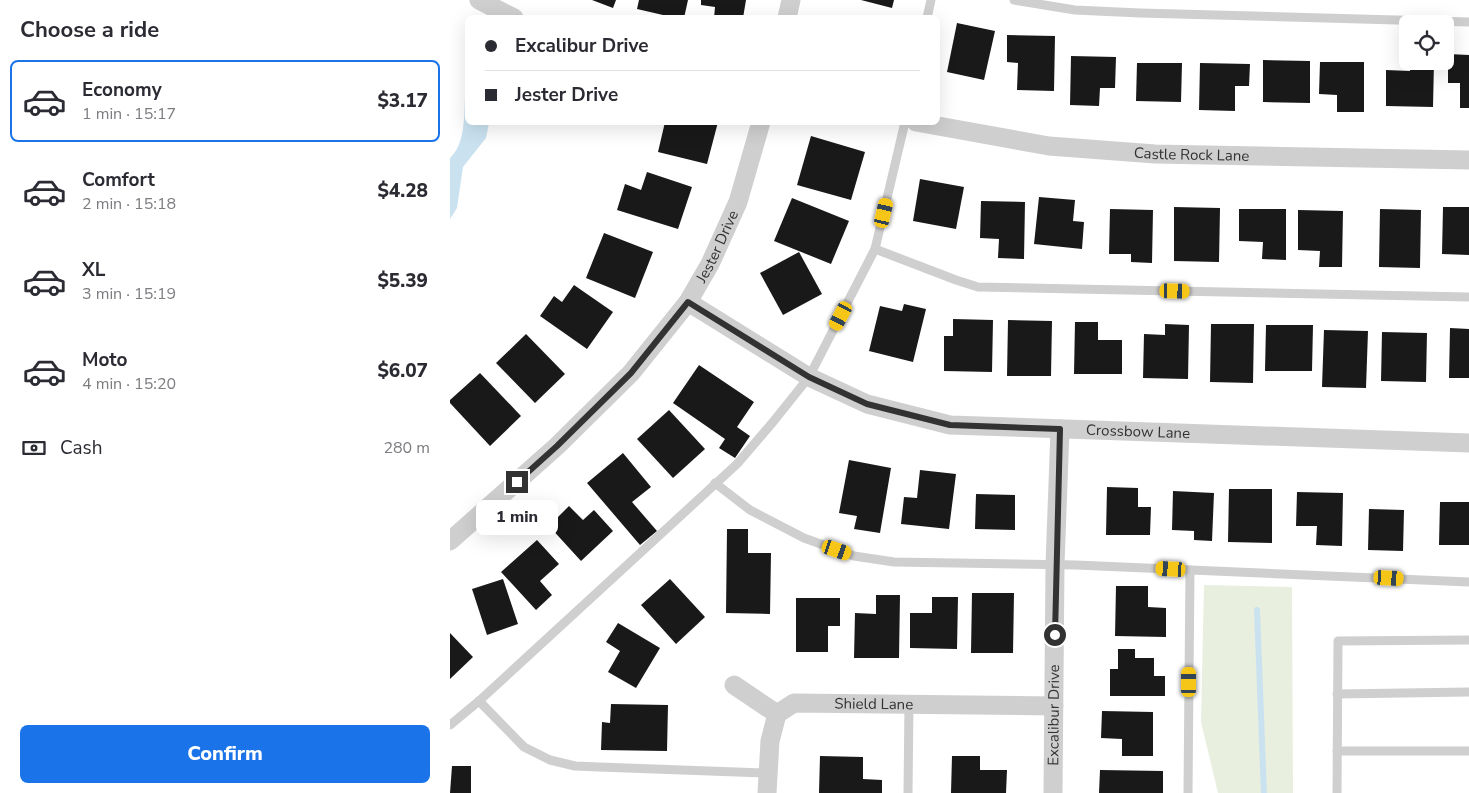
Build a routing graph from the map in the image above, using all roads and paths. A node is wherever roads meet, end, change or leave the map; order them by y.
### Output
1 (478, 0) edge
2 (791, 0) edge
3 (931, 0) edge
4 (1014, 0) edge
5 (508, 15) edge
6 (788, 15) edge
7 (928, 15) edge
8 (1469, 22) edge
9 (760, 125) edge
10 (904, 125) edge
11 (933, 125) edge
12 (1469, 160) edge
13 (875, 249) junction
14 (1469, 297) edge
15 (688, 302) junction
16 (809, 377) junction
17 (1060, 429) junction
18 (1469, 443) edge
19 (715, 484) junction
20 (450, 541) edge
21 (1055, 565) junction
22 (1190, 570) junction
23 (1469, 582) edge
24 (1469, 640) edge
25 (734, 685) dead end
26 (1469, 692) edge
27 (1337, 694) junction
28 (479, 701) junction
29 (910, 704) junction
30 (1054, 706) junction
31 (777, 714) junction
32 (450, 725) edge
33 (1337, 751) junction
34 (1469, 751) edge
35 (767, 772) junction
36 (768, 793) edge
37 (908, 793) edge
38 (1053, 793) edge
39 (1188, 793) edge
40 (1337, 793) edge

1 - 5 street
2 - 6 street
3 - 7 lane
4 - 8 lane
9 - 15 street, Jester Drive
10 - 13 lane
11 - 12 street, Castle Rock Lane
13 - 14 lane
13 - 16 lane
15 - 16 street, Crossbow Lane
15 - 20 street, Jester Drive
16 - 17 street, Crossbow Lane
16 - 19 lane
17 - 18 street, Crossbow Lane
17 - 21 street, Excalibur Drive
19 - 21 lane
19 - 28 lane
21 - 22 lane
21 - 30 street, Excalibur Drive
22 - 23 lane
22 - 39 lane
24 - 27 lane
25 - 31 street
26 - 27 lane
27 - 33 lane
28 - 32 lane
28 - 35 lane
29 - 30 street, Shield Lane
29 - 31 street, Shield Lane
29 - 37 lane
30 - 38 street, Excalibur Drive
31 - 35 street
33 - 34 lane
33 - 40 lane
35 - 36 street

